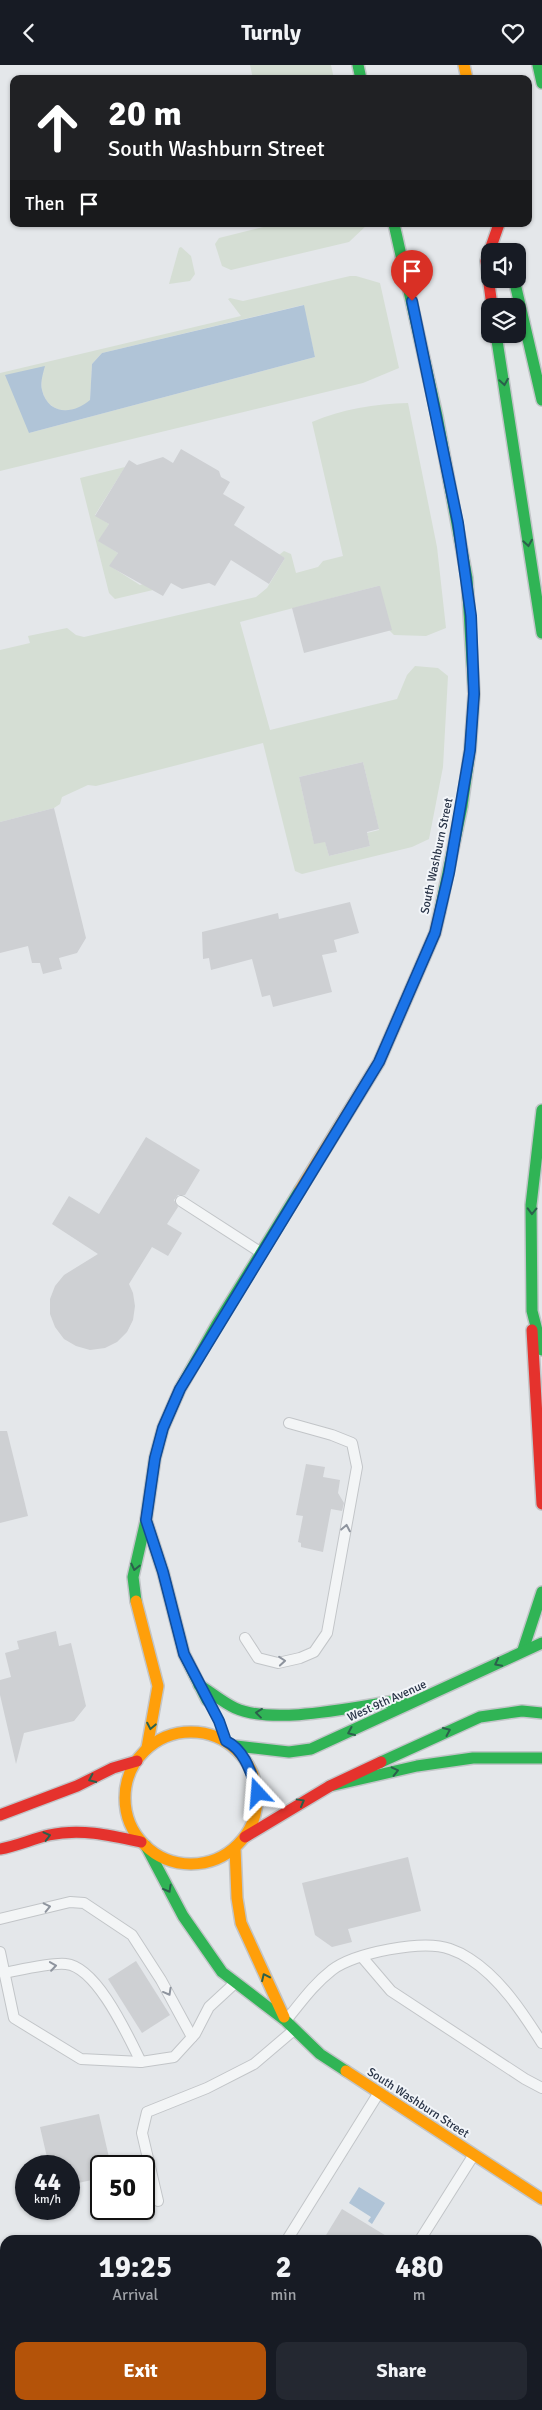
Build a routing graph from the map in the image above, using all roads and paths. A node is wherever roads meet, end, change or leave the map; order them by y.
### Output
1 (538, 65) edge
2 (542, 83) edge
3 (395, 227) edge
4 (499, 227) edge
5 (501, 227) edge
6 (505, 242) dead end
7 (516, 288) edge
8 (491, 298) edge
9 (497, 343) edge
10 (542, 399) edge
11 (542, 633) edge
12 (542, 1110) edge
13 (181, 1201) dead end
14 (261, 1253) junction
15 (532, 1311) junction
16 (542, 1350) edge
17 (289, 1423) dead end
18 (542, 1504) edge
19 (146, 1520) junction
20 (542, 1592) edge
21 (245, 1638) dead end
22 (542, 1643) edge
23 (523, 1650) junction
24 (199, 1685) junction
25 (428, 1697) junction
26 (211, 1707) dead end
27 (542, 1713) edge
28 (221, 1728) dead end
29 (231, 1743) junction
30 (147, 1748) junction
31 (542, 1758) edge
32 (137, 1761) junction
33 (330, 1786) junction
34 (0, 1815) edge
35 (245, 1837) junction
36 (143, 1844) junction
37 (235, 1848) junction
38 (0, 1849) edge
39 (0, 1919) edge
40 (0, 1952) edge
41 (362, 1957) junction
42 (4, 1973) junction
43 (236, 1983) junction
44 (286, 2021) junction
45 (295, 2030) junction
46 (192, 2037) junction
47 (542, 2043) edge
48 (141, 2062) junction
49 (542, 2088) edge
50 (378, 2094) junction
51 (474, 2155) junction
52 (542, 2199) edge
53 (158, 2201) dead end
54 (290, 2235) edge
55 (423, 2235) edge

1 - 2 main road
3 - 14 main road, South Washburn Street
4 - 8 main road
5 - 6 main road
7 - 10 main road
9 -> 11 main road
12 -> 15 main road
13 - 14 lane
14 - 19 main road, South Washburn Street
15 - 16 main road
15 - 18 main road
21 -> 17 lane
19 - 24 main road, South Washburn Street
19 -> 30 main road, South Washburn Street
20 - 23 main road
22 - 23 main road, West 9th Avenue
23 -> 25 main road, West 9th Avenue
25 -> 24 main road
24 - 26 main road, South Washburn Street
25 -> 29 main road, West 9th Avenue
33 -> 27 main road
28 - 29 main road
29 - 30 main road
29 - 35 main road
30 - 32 main road
33 -> 31 main road
32 -> 34 main road
32 - 36 main road
35 -> 33 main road
35 - 37 main road
36 - 37 main road
38 -> 36 main road
36 -> 43 main road, South Washburn Street
44 -> 37 main road, South Washburn Street
39 -> 46 lane
40 - 42 lane
41 - 44 lane
41 - 47 lane
41 - 49 lane
42 - 48 lane
42 -> 48 lane
43 - 44 main road, South Washburn Street
43 - 46 lane
44 - 45 main road, South Washburn Street
45 - 50 main road, South Washburn Street
45 - 53 lane
46 - 48 lane
50 - 51 main road, South Washburn Street
50 - 54 lane
51 - 52 main road, South Washburn Street
51 - 55 lane

